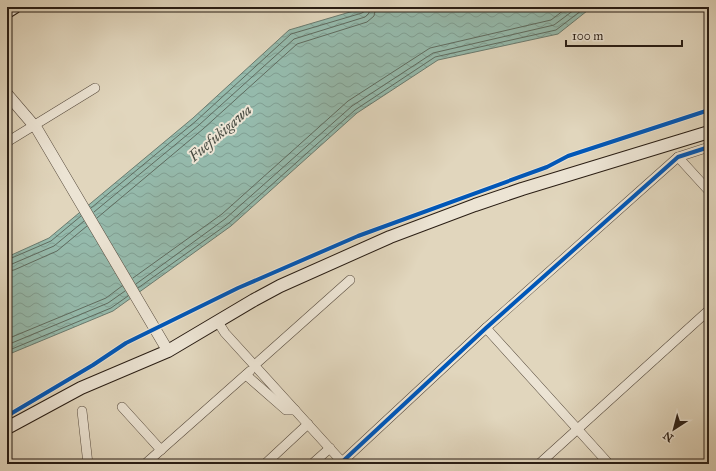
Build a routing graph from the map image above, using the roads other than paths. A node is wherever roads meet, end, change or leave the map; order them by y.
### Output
1 (15, 7) edge
2 (7, 12) edge
3 (95, 88) dead end
4 (7, 94) edge
5 (35, 127) junction
6 (709, 132) edge
7 (7, 142) edge
8 (709, 147) edge
9 (678, 157) junction
10 (709, 191) edge
11 (350, 280) dead end
12 (709, 310) edge
13 (218, 322) junction
14 (486, 328) junction
15 (168, 351) junction
16 (258, 362) dead end
17 (122, 407) dead end
18 (295, 410) junction
19 (82, 411) dead end
20 (308, 424) junction
21 (7, 428) edge
22 (577, 429) junction
23 (330, 448) junction
24 (161, 450) junction
25 (343, 463) edge
26 (88, 464) edge
27 (145, 464) edge
28 (265, 464) edge
29 (312, 464) edge
30 (539, 464) edge
31 (608, 464) edge

1 - 2 main road
3 - 5 street
4 - 5 street
5 - 7 street
5 - 15 street
6 - 13 main road
8 - 9 street
9 - 10 street
9 - 14 street
11 - 16 street
12 - 22 street
13 - 15 main road
13 - 18 street
14 - 22 street
14 - 25 street
15 - 21 main road
17 - 24 street
18 - 20 street
18 - 24 street
19 - 26 street
20 - 23 street
20 - 28 street
22 - 30 street
22 - 31 street
23 - 25 street
23 - 29 street
24 - 27 street

